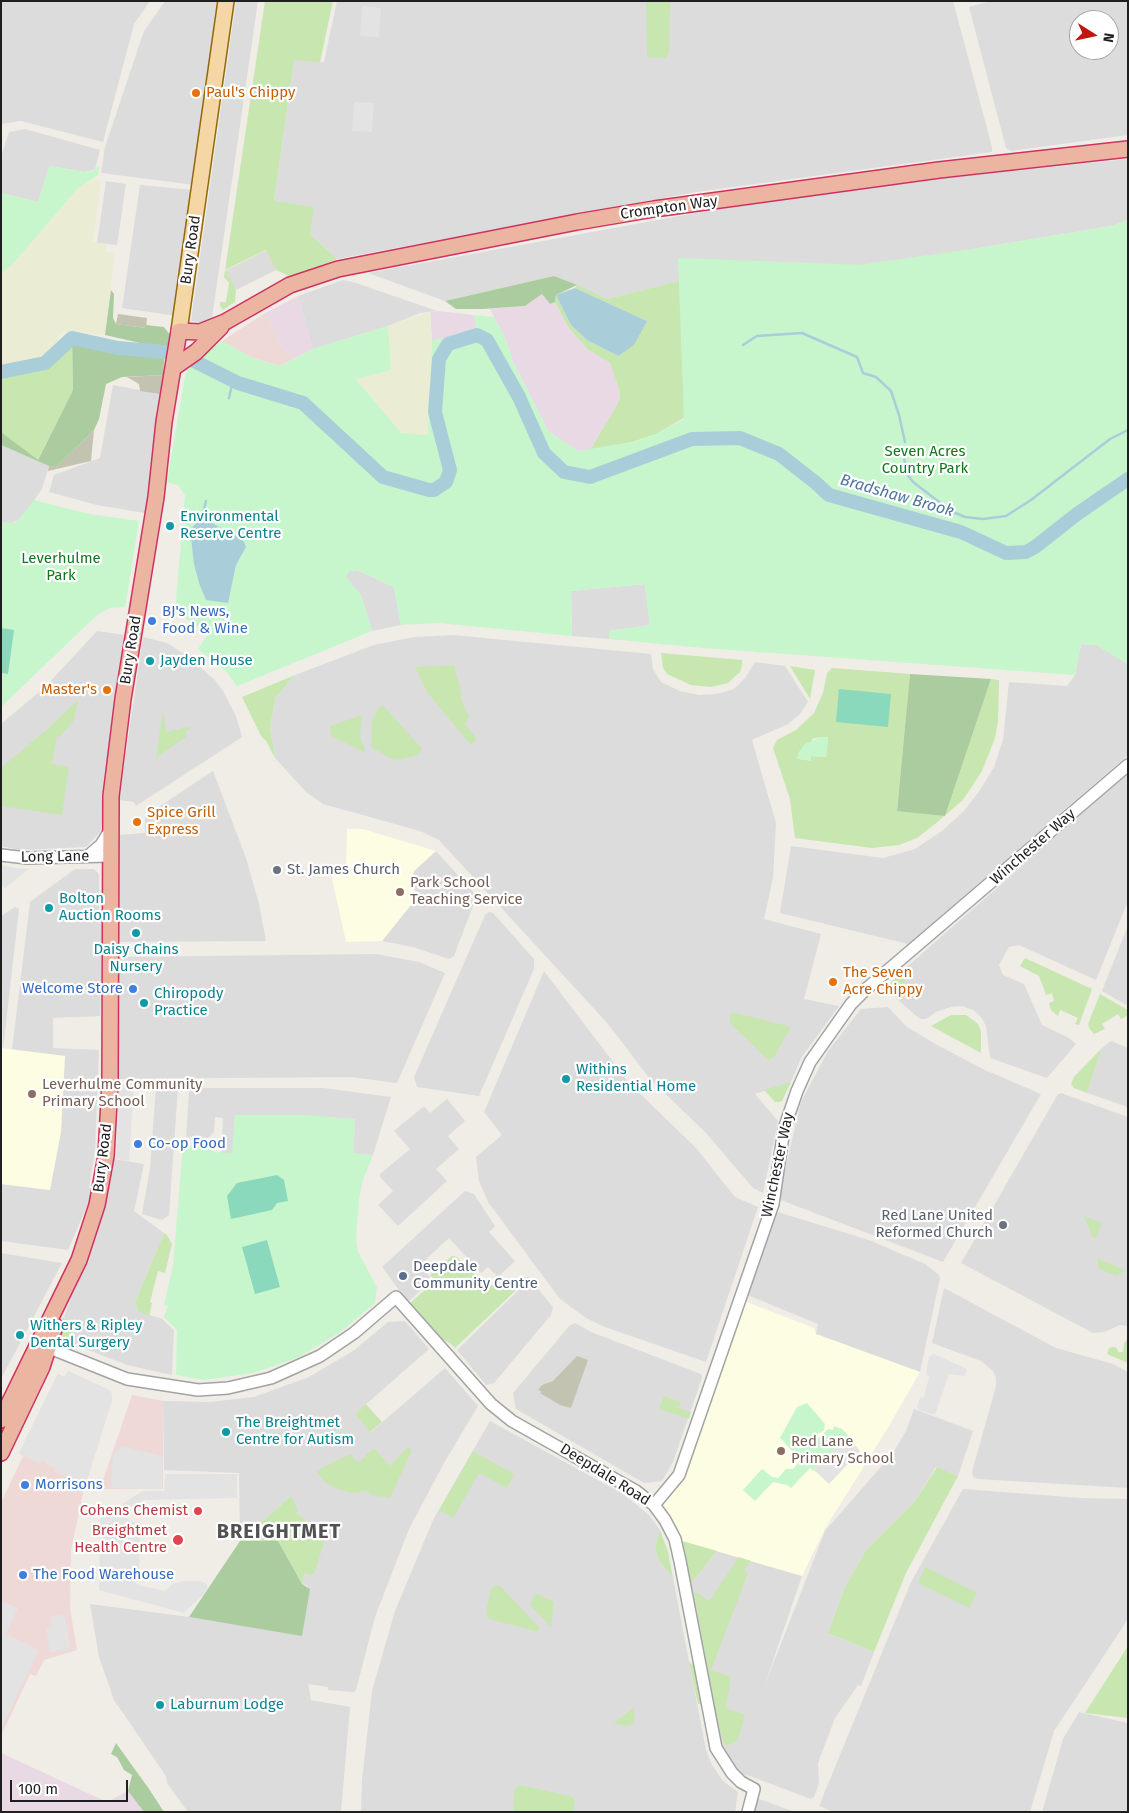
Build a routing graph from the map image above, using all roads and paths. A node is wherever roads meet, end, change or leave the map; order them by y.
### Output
1 (226, 1) edge
2 (1128, 149) edge
3 (225, 322) junction
4 (178, 337) junction
5 (204, 343) junction
6 (173, 368) junction
7 (1128, 765) edge
8 (109, 832) junction
9 (1, 855) edge
10 (88, 856) junction
11 (109, 856) junction
12 (44, 1343) junction
13 (91, 1366) junction
14 (42, 1367) junction
15 (1, 1420) edge
16 (1, 1453) edge
17 (654, 1505) junction
18 (748, 1812) edge

1 - 4 main road, Bury Road
2 - 3 highway, Crompton Way
3 - 4 highway, Crompton Way
3 - 5 highway, Crompton Way
4 - 5 highway
4 - 6 highway, Bury Road
5 - 6 highway, Crompton Way
6 - 8 highway, Bury Road
7 - 17 street, Winchester Way
8 - 10 street
8 - 11 highway, Bury Road
9 - 10 street, Long Lane
10 - 11 street, Long Lane
11 - 12 highway, Bury Road
12 - 13 street
12 - 14 highway, Bury Road
12 - 15 highway, Bury Road
13 - 14 street
13 - 17 street, Deepdale Road
14 - 16 highway, Bury Road
17 - 18 street, Deepdale Road

